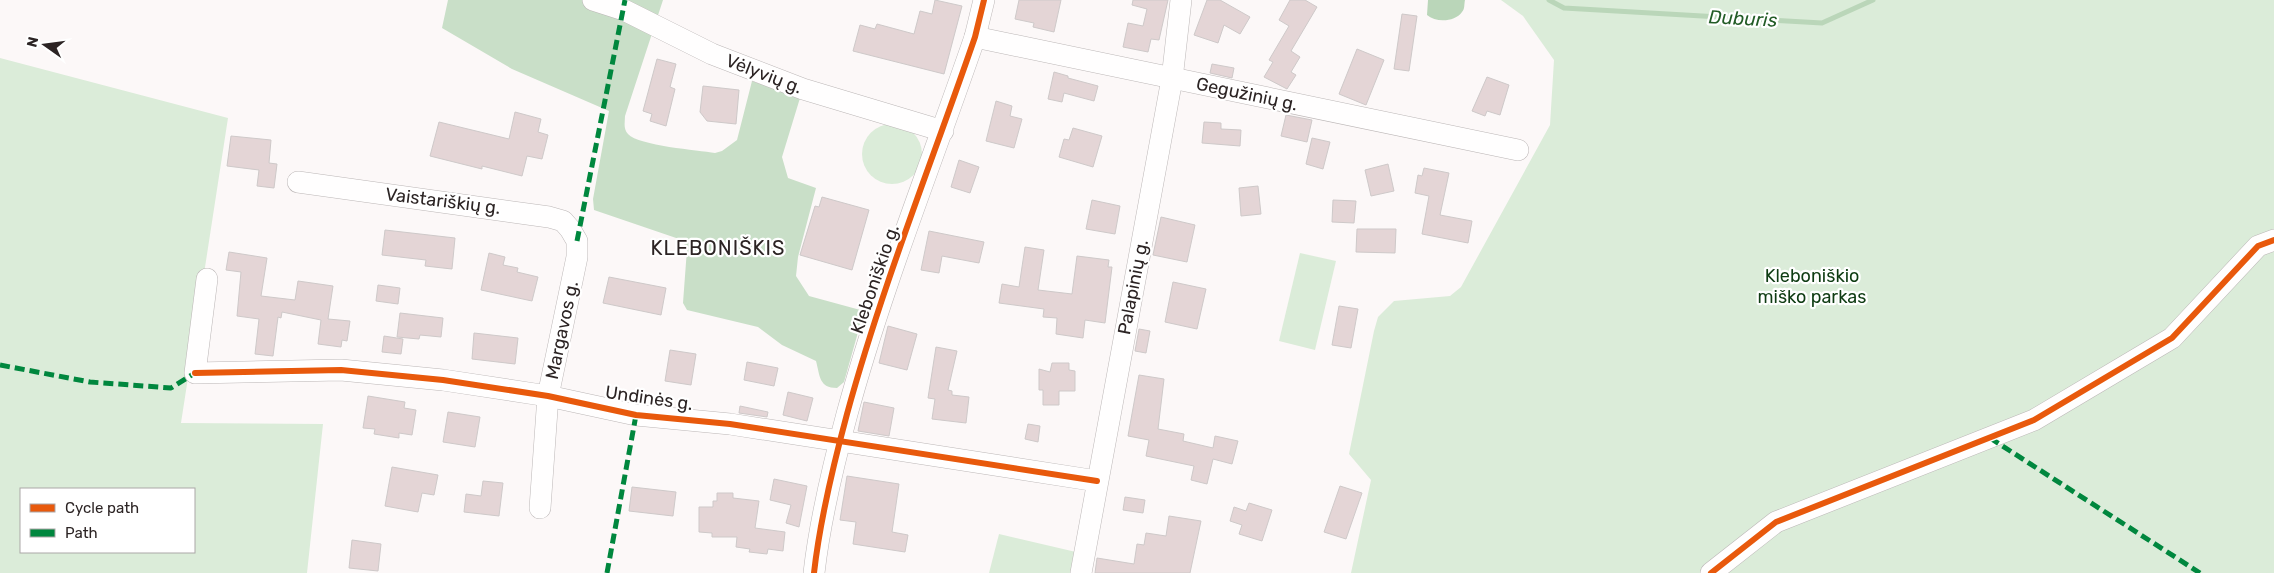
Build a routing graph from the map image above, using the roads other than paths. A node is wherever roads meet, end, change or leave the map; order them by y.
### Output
1 (592, 0) edge
2 (984, 0) edge
3 (1182, 0) edge
4 (975, 37) junction
5 (1172, 79) junction
6 (943, 132) junction
7 (1518, 150) dead end
8 (298, 182) dead end
9 (2274, 240) edge
10 (577, 241) joint
11 (208, 279) dead end
12 (548, 396) junction
13 (840, 442) junction
14 (1097, 481) junction
15 (540, 508) dead end
16 (814, 573) edge
17 (1081, 573) edge
18 (1711, 573) edge

1 - 6 street, Vėlyvių g.
2 - 4 street, Kleboniškio g.
3 - 5 street, Palapinių g.
4 - 5 street, Gegužinių g.
4 - 6 street, Kleboniškio g.
5 - 7 street, Gegužinių g.
5 - 14 street, Palapinių g.
6 - 13 street, Kleboniškio g.
8 - 10 street, Vaistariškių g.
9 - 18 street
10 - 12 street, Margavos g.
11 - 12 street, Undinės g.
12 - 13 street, Undinės g.
12 - 15 street, Margavos g.
13 - 14 street, Undinės g.
13 - 16 street, Kleboniškio g.
14 - 17 street, Palapinių g.

